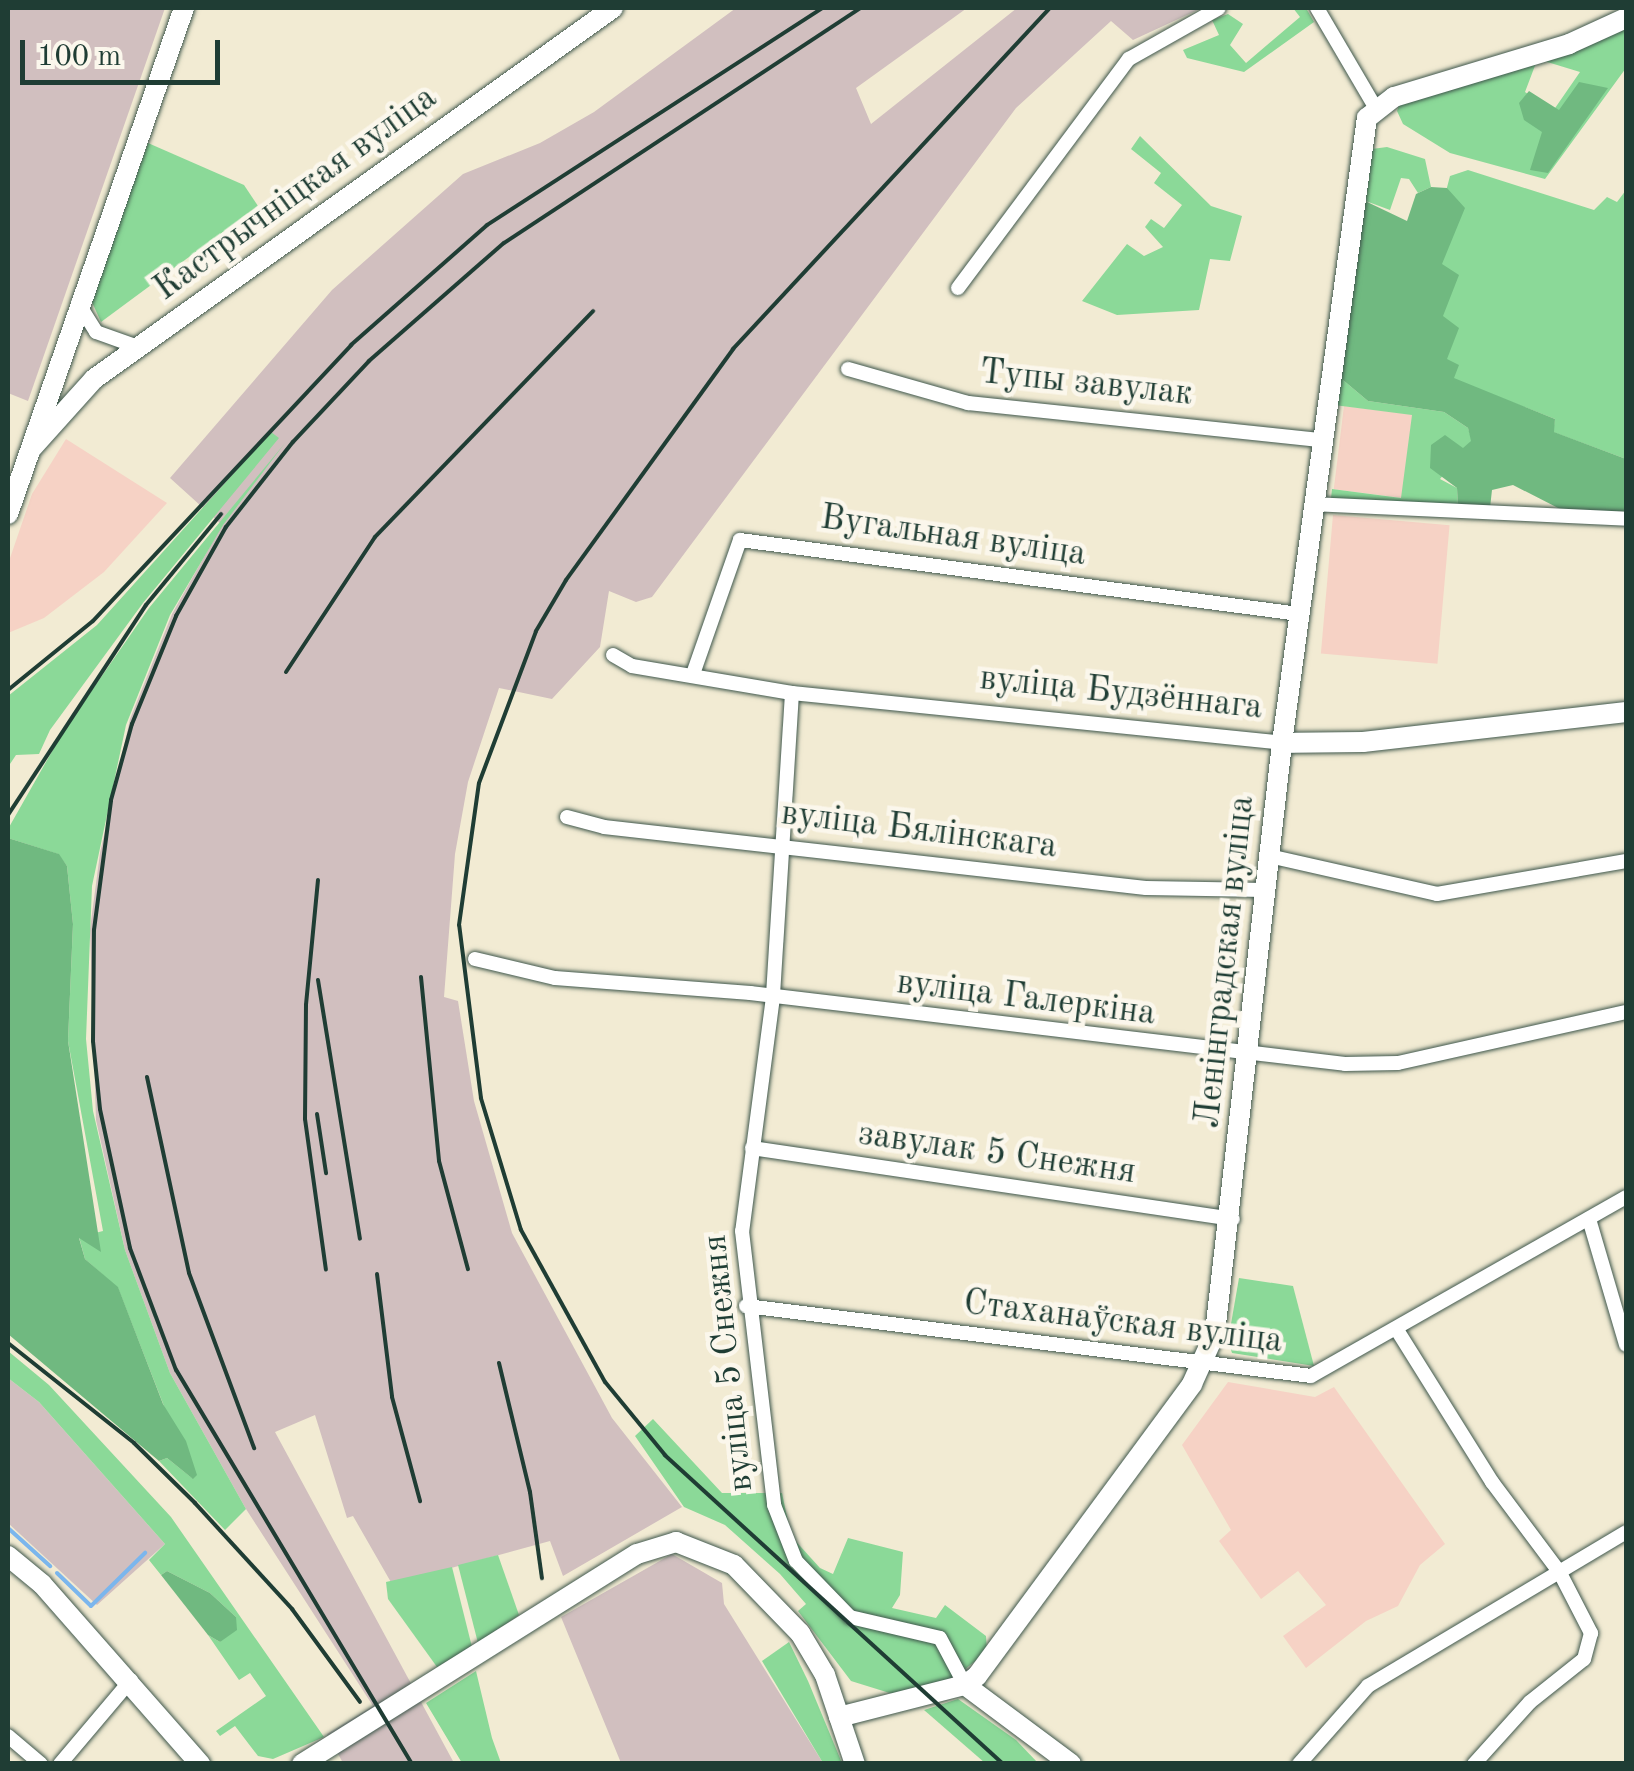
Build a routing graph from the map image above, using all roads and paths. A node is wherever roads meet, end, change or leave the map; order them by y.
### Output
1 (184, 8) edge
2 (613, 8) edge
3 (1218, 8) edge
4 (1318, 8) edge
5 (1626, 18) edge
6 (1375, 107) junction
7 (958, 288) dead end
8 (78, 303) junction
9 (138, 347) junction
10 (848, 369) dead end
11 (1322, 440) junction
12 (30, 448) junction
13 (1313, 504) junction
14 (8, 514) edge
15 (1626, 519) edge
16 (1299, 614) junction
17 (614, 654) dead end
18 (692, 674) junction
19 (792, 693) junction
20 (1626, 712) edge
21 (1282, 743) junction
22 (567, 817) dead end
23 (782, 846) junction
24 (1269, 856) junction
25 (1626, 861) edge
26 (1265, 890) junction
27 (475, 958) dead end
28 (773, 997) junction
29 (1626, 1012) edge
30 (1248, 1055) junction
31 (752, 1148) junction
32 (1626, 1197) edge
33 (1233, 1219) junction
34 (1589, 1219) junction
35 (746, 1306) junction
36 (1396, 1330) junction
37 (1626, 1345) edge
38 (1204, 1362) junction
39 (1626, 1532) edge
40 (8, 1556) edge
41 (1560, 1573) junction
42 (131, 1680) junction
43 (965, 1685) junction
44 (839, 1717) junction
45 (8, 1736) edge
46 (197, 1762) edge
47 (42, 1764) edge
48 (60, 1764) edge
49 (302, 1764) edge
50 (855, 1764) edge
51 (1071, 1764) edge
52 (1299, 1764) edge
53 (1474, 1764) edge

1 - 8 street
2 - 9 street, Кастрычніцкая вуліца
3 - 7 street
4 - 6 street
5 - 6 street
6 - 11 street, Ленінградская вуліца
8 - 9 street
8 - 12 street
9 - 12 street, Кастрычніцкая вуліца
10 - 11 street, Тупы завулак
11 - 13 street, Ленінградская вуліца
12 - 14 street
13 - 15 street
13 - 16 street, Ленінградская вуліца
16 - 18 street, Вугальная вуліца
16 - 21 street, Ленінградская вуліца
17 - 18 street, вуліца Будзённага
18 - 19 street, вуліца Будзённага
19 - 21 street, вуліца Будзённага
19 - 23 street, вуліца 5 Снежня
20 - 21 street, вуліца Будзённага
21 - 24 street, Ленінградская вуліца
22 - 23 street, вуліца Бялінскага
23 - 26 street, вуліца Бялінскага
23 - 28 street, вуліца 5 Снежня
24 - 25 street
24 - 26 street, Ленінградская вуліца
26 - 30 street, Ленінградская вуліца
27 - 28 street, вуліца Галеркіна
28 - 30 street, вуліца Галеркіна
28 - 31 street, вуліца 5 Снежня
29 - 30 street, вуліца Галеркіна
30 - 33 street, Ленінградская вуліца
31 - 33 street, завулак 5 Снежня
31 - 35 street, вуліца 5 Снежня
32 - 34 street, Стаханаўская вуліца
33 - 38 street, Ленінградская вуліца
34 - 36 street, Стаханаўская вуліца
34 - 37 street
35 - 38 street, Стаханаўская вуліца
35 - 43 street, вуліца 5 Снежня
36 - 38 street, Стаханаўская вуліца
36 - 41 street
38 - 43 street, Ленінградская вуліца
39 - 41 street
40 - 42 street
41 - 52 street
41 - 53 street
42 - 46 street
42 - 48 street
43 - 44 street
43 - 51 street
44 - 49 street
44 - 50 street
45 - 47 street

